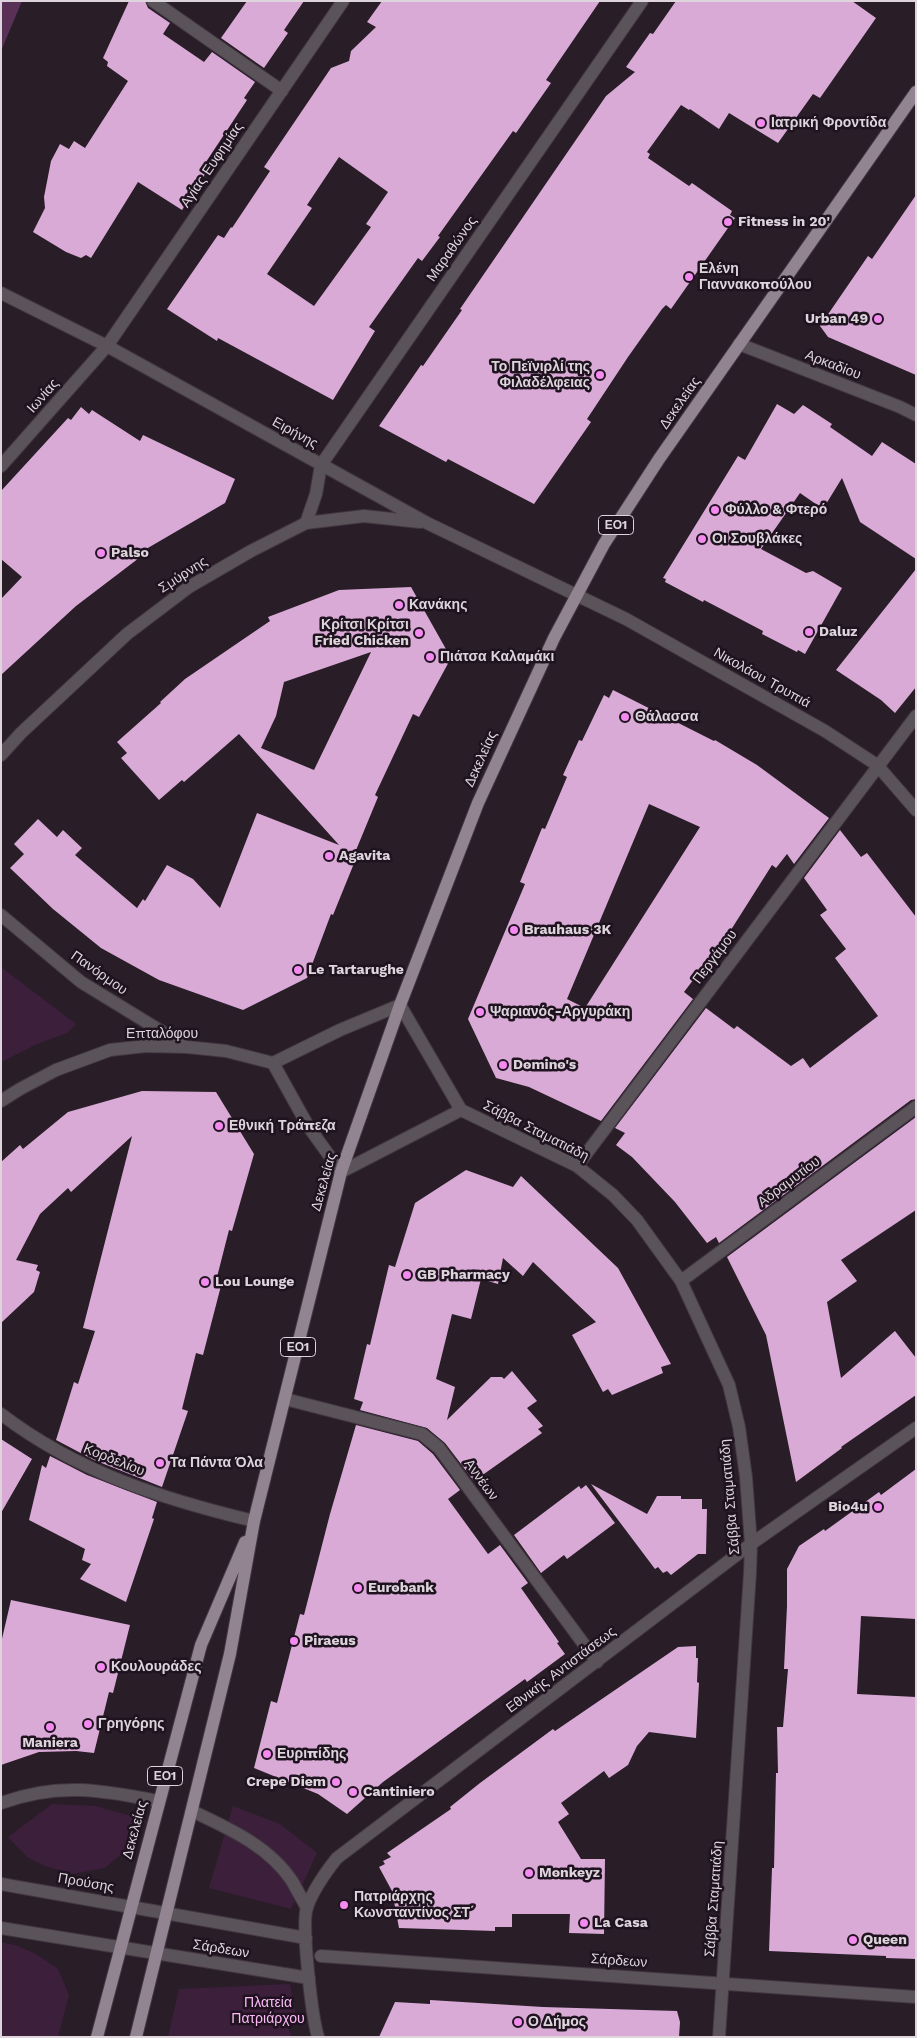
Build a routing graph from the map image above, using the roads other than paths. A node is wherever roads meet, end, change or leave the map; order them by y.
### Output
1 (154, 1) edge
2 (343, 1) edge
3 (642, 1) edge
4 (282, 91) junction
5 (916, 92) edge
6 (1, 293) edge
7 (739, 344) junction
8 (107, 346) junction
9 (916, 415) edge
10 (321, 465) junction
11 (1, 466) edge
12 (306, 523) junction
13 (427, 523) junction
14 (576, 594) junction
15 (916, 716) edge
16 (1, 756) edge
17 (877, 765) junction
18 (916, 810) edge
19 (1, 915) edge
20 (400, 1005) junction
21 (187, 1047) junction
22 (273, 1063) junction
23 (1, 1101) edge
24 (916, 1107) edge
25 (460, 1110) junction
26 (577, 1166) junction
27 (341, 1172) junction
28 (681, 1281) junction
29 (284, 1399) junction
30 (1, 1414) edge
31 (916, 1428) edge
32 (254, 1521) junction
33 (751, 1544) junction
34 (597, 1662) junction
35 (158, 1802) junction
36 (1, 1803) edge
37 (192, 1811) junction
38 (1, 1884) edge
39 (131, 1906) junction
40 (307, 1908) junction
41 (166, 1913) junction
42 (1, 1928) edge
43 (306, 1938) junction
44 (120, 1948) junction
45 (157, 1953) junction
46 (321, 1956) dead end
47 (310, 1982) junction
48 (723, 1984) junction
49 (916, 1997) edge
50 (97, 2037) edge
51 (136, 2037) edge
52 (318, 2037) edge
53 (719, 2037) edge

1 - 4 street
2 - 4 street, Αγίας Ευφημίας
3 - 10 street, Μαραθώνος
4 - 8 street, Αγίας Ευφημίας
5 - 7 main road, Δεκελείας / ΕΟ1
6 - 8 street, Ειρήνης
7 - 9 street, Αρκαδίου
7 - 14 main road, Δεκελείας / ΕΟ1
8 - 10 street, Ειρήνης
8 - 11 street, Ιωνίας
10 - 12 street, Μαραθώνος
10 - 13 street, Ειρήνης
12 - 13 street, Σμύρνης
12 - 16 street, Σμύρνης
13 - 14 street, Ειρήνης
14 - 17 street, Νικολάου Τρυπιά
14 - 20 main road, Δεκελείας / ΕΟ1
15 - 17 street, Περγάμου
17 - 18 street, Νικολάου Τρυπιά
17 - 26 street, Περγάμου
19 - 21 street, Πανόρμου
20 - 22 street
20 - 25 street, Σάββα Σταματιάδη
20 - 27 main road, Δεκελείας / ΕΟ1
21 - 22 street, Επταλόφου
21 - 23 street, Επταλόφου
22 - 27 street
24 - 28 street, Αδραμυτίου
25 - 26 street, Σάββα Σταματιάδη
25 - 27 street, Σάββα Σταματιάδη
26 - 28 street, Σάββα Σταματιάδη
27 - 29 main road, Δεκελείας / ΕΟ1
28 - 33 street, Σάββα Σταματιάδη
29 - 32 main road, Δεκελείας / ΕΟ1
29 - 34 street, Αννέων
30 - 32 street, Κορδελίου
31 - 33 street, Εθνικής Αντιστάσεως
32 - 35 main road, Δεκελείας / ΕΟ1
32 - 37 main road, Δεκελείας / ΕΟ1
33 - 34 street, Εθνικής Αντιστάσεως
33 - 48 street, Σάββα Σταματιάδη
34 - 40 street, Εθνικής Αντιστάσεως
35 - 36 street
35 - 39 main road, Δεκελείας / ΕΟ1
37 - 40 street
37 - 41 main road, Δεκελείας / ΕΟ1
38 - 39 street, Προύσης
39 - 41 street, Προύσης
39 - 44 main road, Δεκελείας / ΕΟ1
40 - 43 street, Εθνικής Αντιστάσεως
41 - 43 street, Σάρδεων
41 - 45 main road, Δεκελείας / ΕΟ1
42 - 44 street
43 - 47 street, Εθνικής Αντιστάσεως
44 - 45 street
44 - 50 main road, Δεκελείας / ΕΟ1
45 - 47 street, Σάρδεων
45 - 51 main road, Δεκελείας / ΕΟ1
46 - 48 street, Σάρδεων
47 - 52 street, Εθνικής Αντιστάσεως
48 - 49 street, Σάρδεων
48 - 53 street, Σάββα Σταματιάδη

